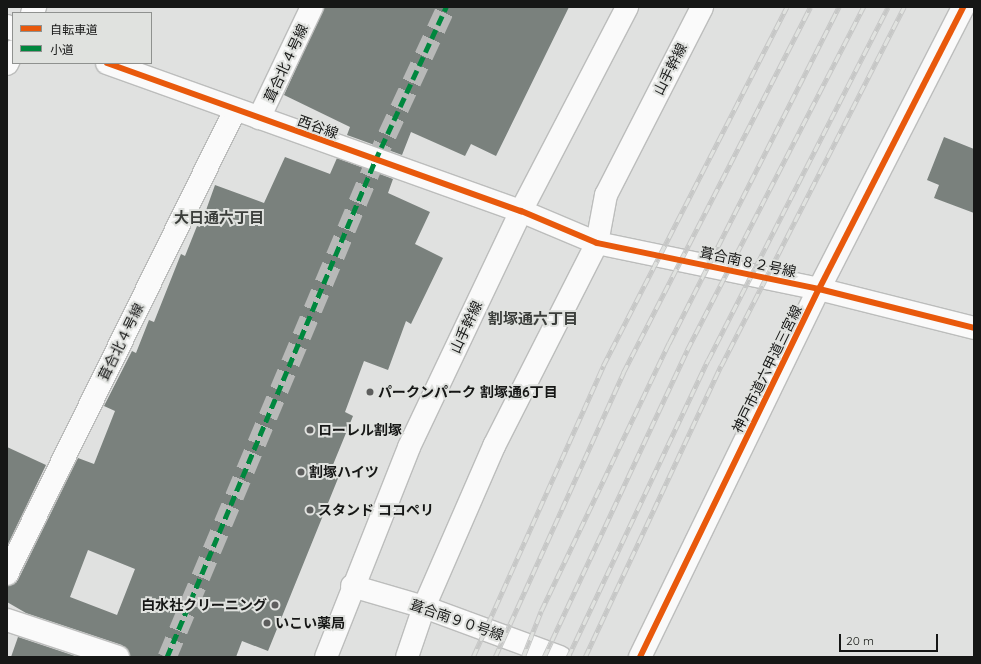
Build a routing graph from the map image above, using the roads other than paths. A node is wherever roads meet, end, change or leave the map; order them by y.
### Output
1 (312, 7) edge
2 (627, 7) edge
3 (702, 7) edge
4 (963, 7) edge
5 (12, 54) edge
6 (7, 64) edge
7 (110, 64) edge
8 (236, 110) junction
9 (259, 118) junction
10 (521, 211) junction
11 (597, 243) junction
12 (819, 289) junction
13 (974, 328) edge
14 (7, 574) edge
15 (352, 586) junction
16 (424, 607) junction
17 (9, 625) edge
18 (118, 657) edge
19 (326, 657) edge
20 (407, 657) edge
21 (560, 657) edge
22 (640, 657) edge

1 - 9 street, 葺合北４号線
2 - 10 street, 山手幹線
3 - 11 street, 山手幹線
4 - 12 street, 神戸市道六甲道三宮線
5 - 6 street
7 - 8 street, 西谷線
8 - 9 street, 西谷線
8 - 14 street, 葺合北４号線
9 - 10 street, 西谷線
10 - 11 street, 葺合南８２号線
10 - 15 street, 山手幹線
11 - 12 street, 葺合南８２号線
11 - 16 street, 山手幹線
12 - 13 street, 葺合南８２号線
12 - 22 street, 神戸市道六甲道三宮線
15 - 16 street, 葺合南９０号線
15 - 19 street, 山手幹線
16 - 20 street, 山手幹線
16 - 21 street, 葺合南９０号線
17 - 18 street

